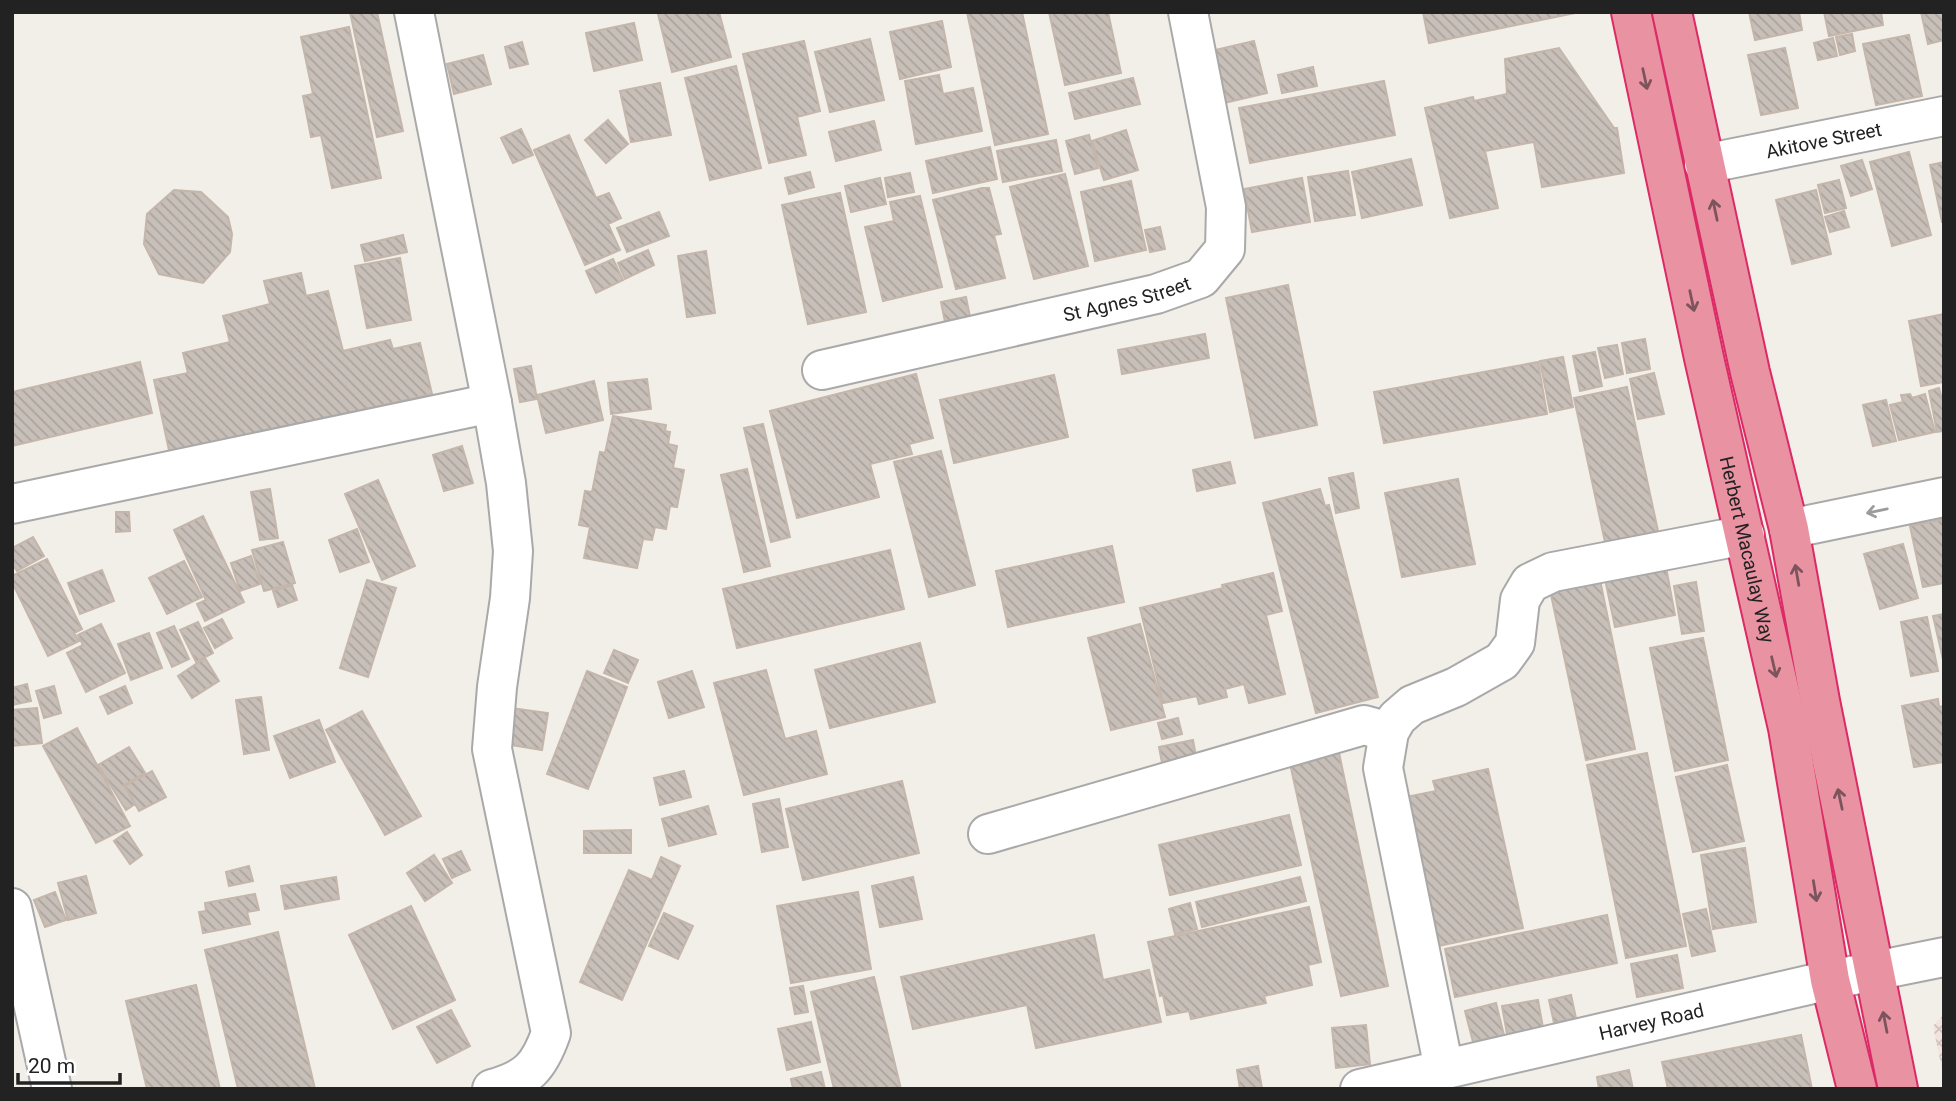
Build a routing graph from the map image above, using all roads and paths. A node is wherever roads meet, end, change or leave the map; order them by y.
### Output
1 (414, 12) edge
2 (1188, 12) edge
3 (1630, 12) edge
4 (1672, 12) edge
5 (1944, 116) edge
6 (1704, 164) junction
7 (821, 370) dead end
8 (492, 403) junction
9 (1944, 497) edge
10 (12, 504) edge
11 (1789, 529) junction
12 (1745, 535) junction
13 (1389, 732) junction
14 (988, 834) dead end
15 (12, 908) edge
16 (1944, 957) edge
17 (1875, 969) junction
18 (1830, 979) junction
19 (1430, 1077) edge
20 (52, 1089) edge
21 (492, 1089) edge
22 (1360, 1089) edge
23 (1857, 1089) edge
24 (1898, 1089) edge

1 - 8 street
2 - 7 street, St Agnes Street
3 -> 12 highway, Herbert Macaulay Way
4 - 6 highway, Herbert Macaulay Way
5 - 6 street, Akitove Street
11 -> 6 highway, Herbert Macaulay Way
8 - 10 street
8 - 21 street
9 -> 11 street
17 -> 11 highway, Herbert Macaulay Way
12 - 13 street
12 -> 18 highway, Herbert Macaulay Way
13 - 14 street
13 - 19 street
15 - 20 street
16 - 17 street, Harvey Road
17 - 18 street, Harvey Road
24 -> 17 highway, Herbert Macaulay Way
18 - 19 street, Harvey Road
18 - 23 highway, Herbert Macaulay Way
19 - 22 street, Harvey Road

